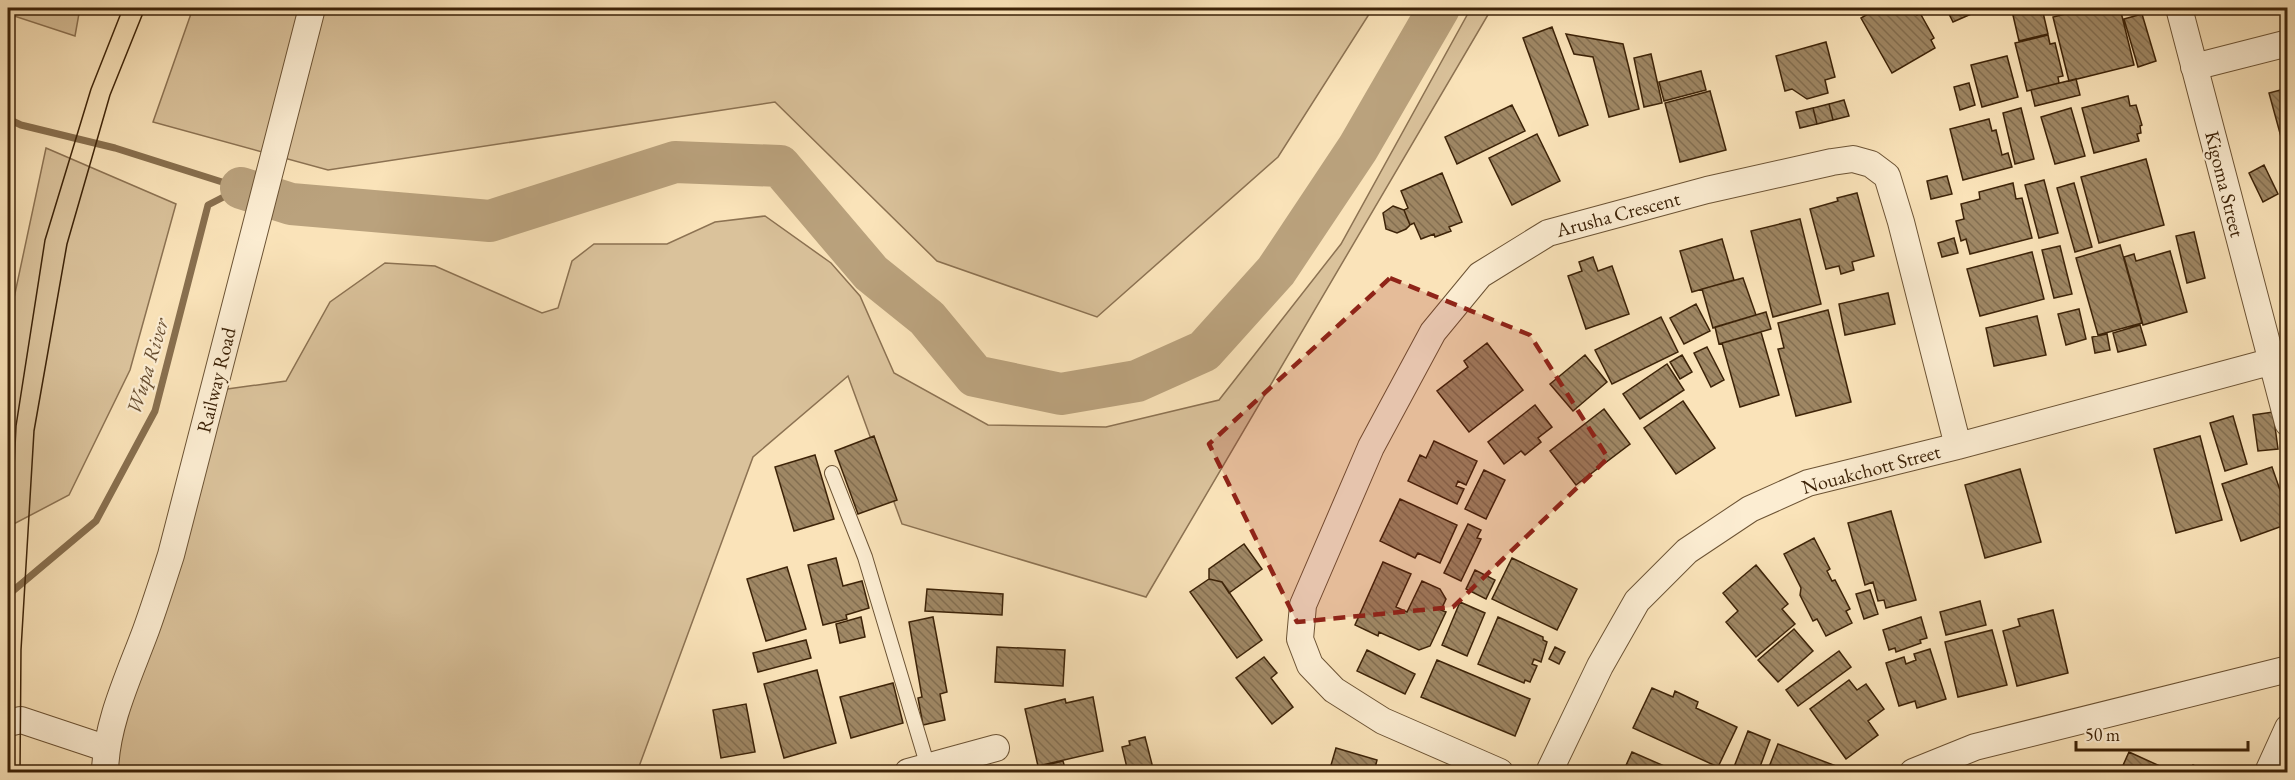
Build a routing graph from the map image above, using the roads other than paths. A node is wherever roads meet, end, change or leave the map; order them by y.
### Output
1 (312, 8) edge
2 (2179, 8) edge
3 (2288, 43) edge
4 (2194, 67) junction
5 (2279, 359) edge
6 (2288, 423) edge
7 (1958, 446) junction
8 (832, 473) dead end
9 (2288, 669) edge
10 (8, 723) edge
11 (2288, 728) edge
12 (996, 748) dead end
13 (105, 760) edge
14 (918, 770) edge
15 (1500, 772) edge
16 (1549, 772) edge
17 (1913, 772) edge
18 (2268, 772) edge

1 - 13 street, Railway Road
2 - 4 street, Kigoma Street
3 - 4 street
4 - 5 street, Kigoma Street
5 - 6 street, Kigoma Street
5 - 7 street, Nouakchott Street
7 - 15 street, Arusha Crescent
7 - 16 street, Nouakchott Street
8 - 14 lane
9 - 17 street
10 - 13 street, Railway Road
11 - 18 street
12 - 14 street

